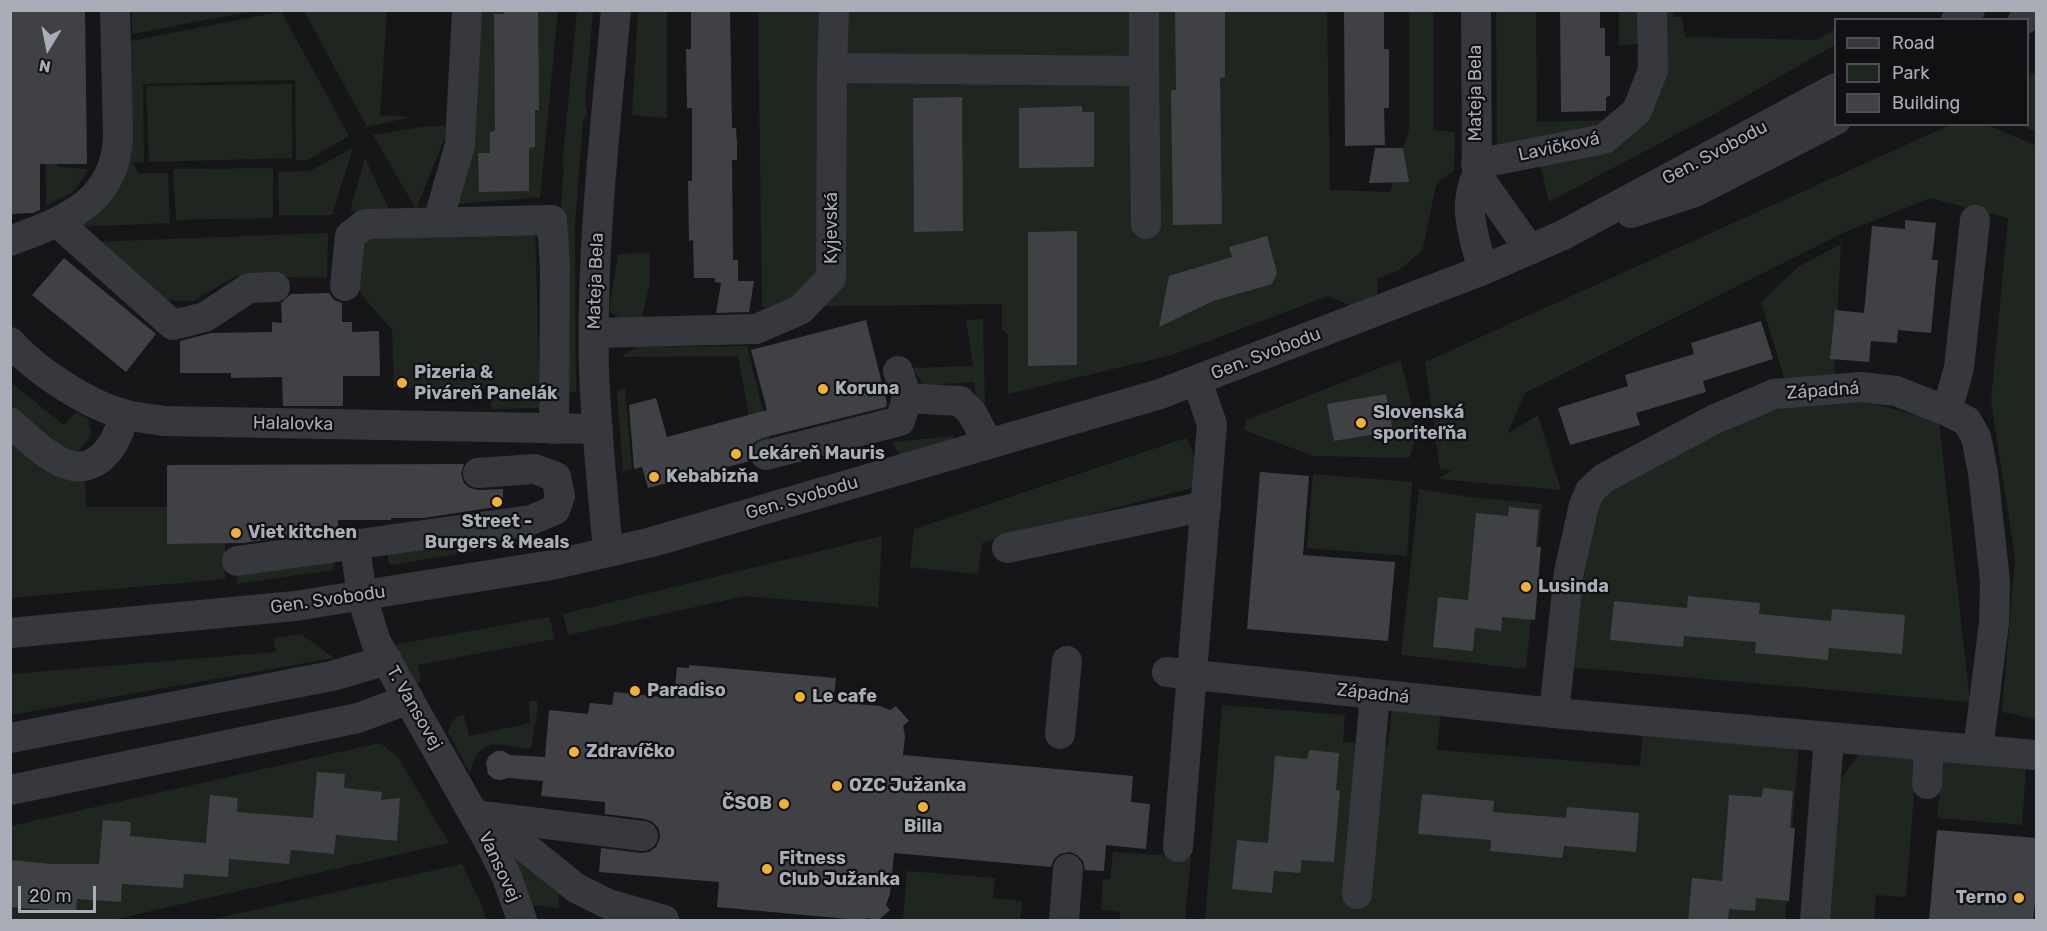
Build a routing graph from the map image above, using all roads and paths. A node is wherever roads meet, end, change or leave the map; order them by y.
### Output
1 (115, 10) edge
2 (467, 10) edge
3 (616, 10) edge
4 (834, 10) edge
5 (1144, 10) edge
6 (1476, 10) edge
7 (1652, 10) edge
8 (832, 68) junction
9 (1144, 71) junction
10 (1834, 89) edge
11 (1834, 121) edge
12 (1477, 169) junction
13 (1975, 220) dead end
14 (438, 221) junction
15 (58, 223) junction
16 (1146, 224) dead end
17 (1563, 235) junction
18 (10, 241) edge
19 (1530, 250) junction
20 (1483, 270) junction
21 (345, 286) dead end
22 (275, 287) dead end
23 (594, 333) junction
24 (10, 342) edge
25 (1197, 381) junction
26 (1947, 411) junction
27 (126, 415) junction
28 (10, 422) edge
29 (554, 429) junction
30 (598, 429) junction
31 (988, 443) junction
32 (766, 455) dead end
33 (478, 473) dead end
34 (1206, 506) junction
35 (355, 546) junction
36 (1007, 548) dead end
37 (608, 552) junction
38 (237, 561) dead end
39 (362, 597) junction
40 (10, 633) edge
41 (387, 660) junction
42 (1067, 662) dead end
43 (1180, 673) junction
44 (1375, 694) junction
45 (409, 699) junction
46 (1554, 712) junction
47 (1060, 734) dead end
48 (1829, 737) junction
49 (10, 738) edge
50 (1929, 746) junction
51 (1978, 750) junction
52 (2037, 755) edge
53 (1927, 784) dead end
54 (10, 790) edge
55 (474, 815) junction
56 (643, 836) dead end
57 (490, 843) junction
58 (1178, 847) dead end
59 (1068, 869) dead end
60 (1357, 894) dead end
61 (522, 921) edge
62 (664, 921) edge
63 (1064, 921) edge
64 (1815, 921) edge

1 - 15 street
2 - 14 street
3 - 23 street, Mateja Bela
4 - 8 street, Kyjevská
5 - 9 street
6 - 12 street, Mateja Bela
7 - 12 street, Lavičková
8 - 9 street
8 - 23 street, Kyjevská
9 - 16 street
10 - 17 street, Gen. Svobodu
11 - 17 street, Gen. Svobodu
12 - 19 street
12 - 20 street, Mateja Bela
13 - 26 street
14 - 21 street
14 - 29 street
15 - 18 street
15 - 22 street
17 - 19 street, Gen. Svobodu
19 - 20 street, Gen. Svobodu
20 - 25 street, Gen. Svobodu
23 - 30 street, Mateja Bela
24 - 27 street, Halalovka
25 - 31 street, Gen. Svobodu
25 - 34 street
26 - 46 street, Západná
26 - 51 street, Západná
27 - 28 street
27 - 29 street, Halalovka
29 - 30 street, Halalovka
30 - 37 street, Mateja Bela
31 - 32 street
31 - 37 street, Gen. Svobodu
33 - 35 street
34 - 36 street
34 - 43 street
35 - 38 street
35 - 39 street, T. Vansovej
37 - 39 street, Gen. Svobodu
39 - 40 street, Gen. Svobodu
39 - 41 street, T. Vansovej
41 - 45 street, T. Vansovej
41 - 49 street
42 - 47 street
43 - 44 street, Západná
43 - 58 street
44 - 46 street, Západná
44 - 60 street
45 - 54 street
45 - 55 street, T. Vansovej
46 - 48 street, Západná
48 - 50 street, Západná
48 - 64 street
50 - 51 street, Západná
50 - 53 street
51 - 52 street, Západná
55 - 56 street
55 - 57 street, Vansovej
57 - 61 street, Vansovej
57 - 62 street
59 - 63 street

